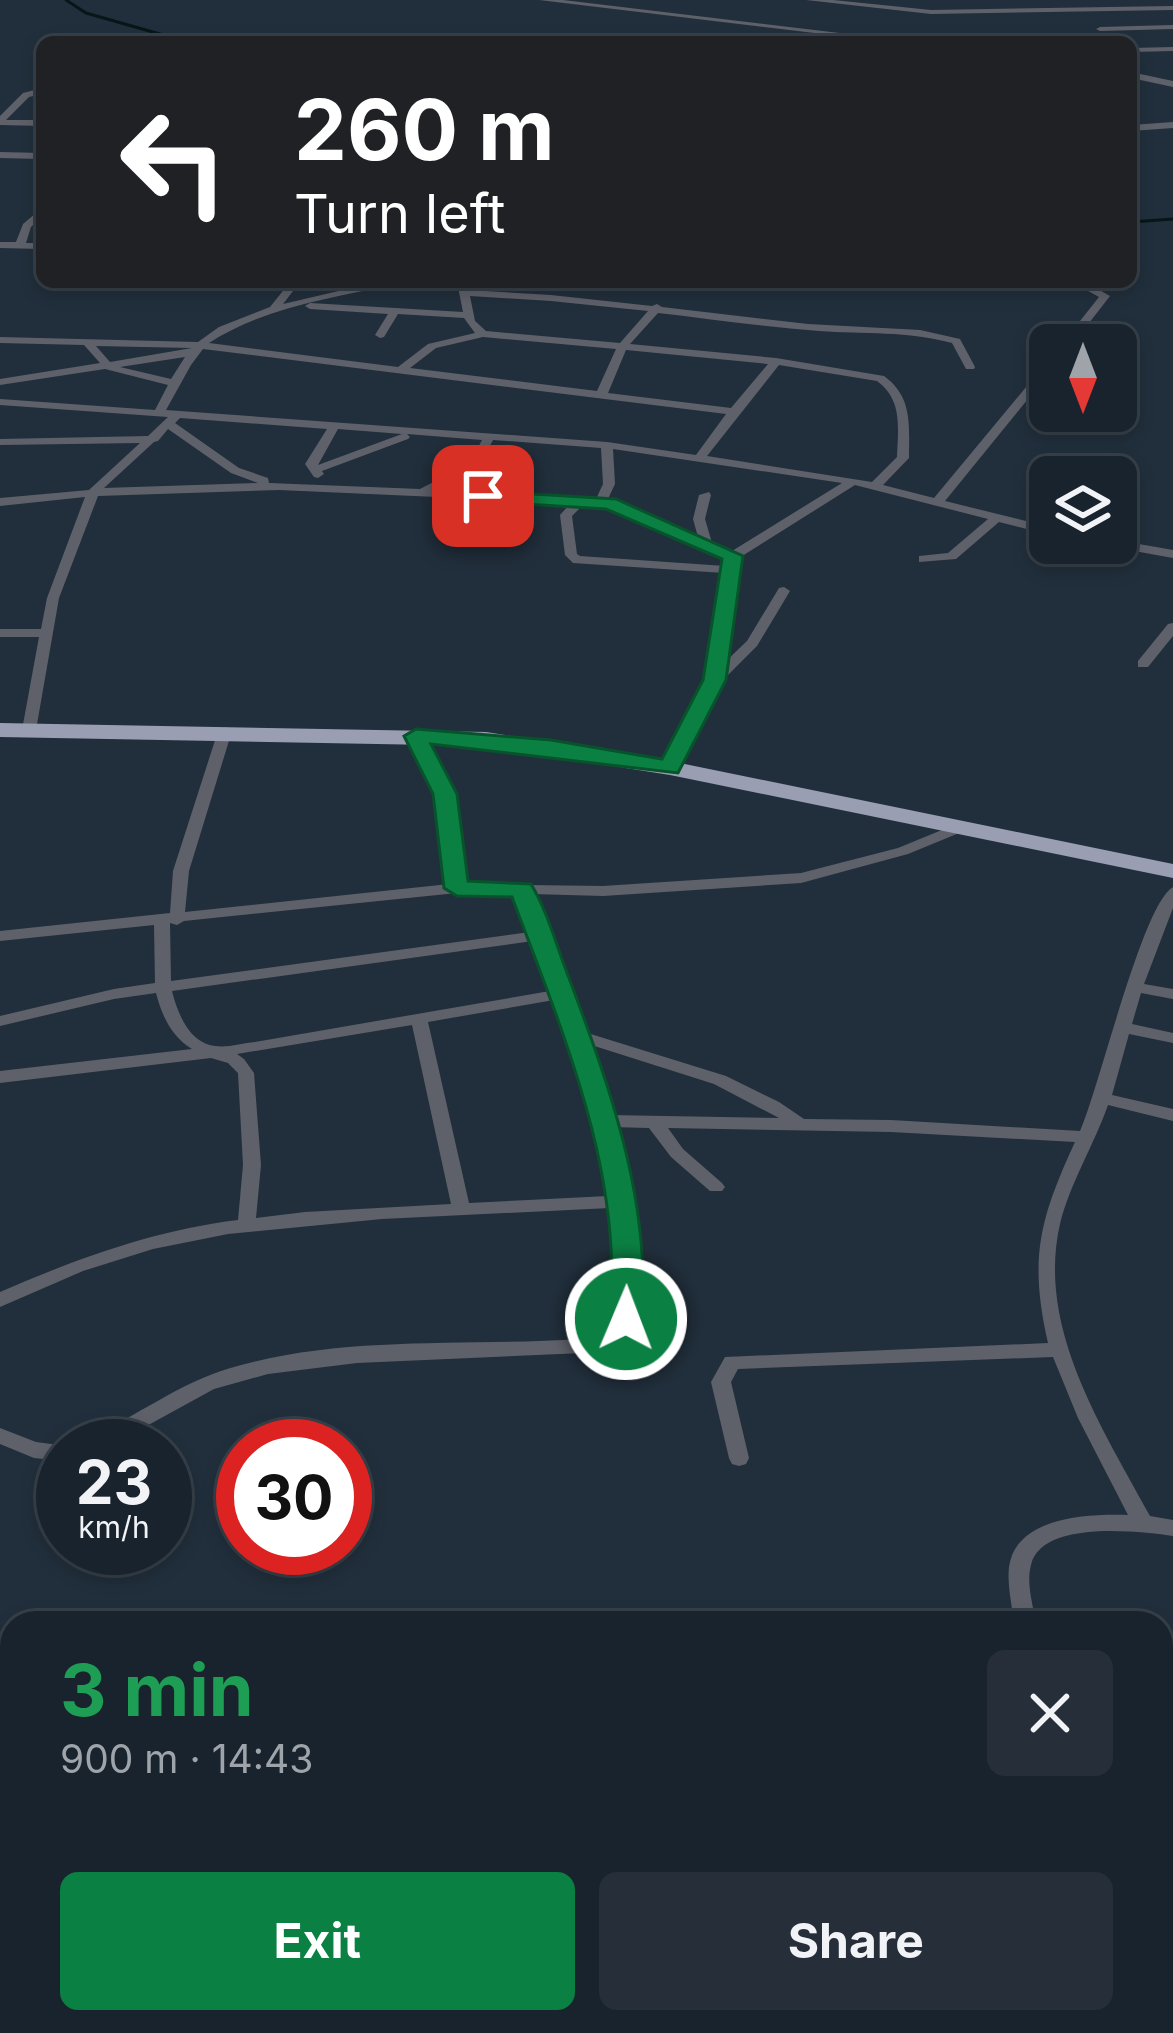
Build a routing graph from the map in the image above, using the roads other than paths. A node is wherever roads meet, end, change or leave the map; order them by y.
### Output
1 (543, 0) edge
2 (955, 0) edge
3 (966, 1) edge
4 (808, 7) edge
5 (1173, 8) edge
6 (961, 13) junction
7 (1089, 14) junction
8 (1173, 27) edge
9 (823, 33) junction
10 (852, 36) edge
11 (958, 36) edge
12 (1106, 36) edge
13 (1137, 50) edge
14 (1173, 50) edge
15 (1137, 76) edge
16 (1173, 82) edge
17 (36, 92) edge
18 (0, 122) edge
19 (36, 123) edge
20 (1173, 125) edge
21 (1137, 128) edge
22 (0, 155) edge
23 (36, 156) edge
24 (36, 217) edge
25 (0, 245) edge
26 (20, 245) junction
27 (36, 246) edge
28 (290, 288) edge
29 (366, 288) edge
30 (463, 288) edge
31 (475, 288) edge
32 (1089, 288) edge
33 (291, 305) junction
34 (657, 307) junction
35 (394, 313) junction
36 (467, 315) junction
37 (266, 316) junction
38 (1083, 324) edge
39 (483, 334) junction
40 (380, 335) dead end
41 (0, 340) edge
42 (832, 340) junction
43 (86, 341) junction
44 (623, 346) junction
45 (198, 348) junction
46 (776, 361) junction
47 (823, 366) junction
48 (109, 367) junction
49 (970, 367) dead end
50 (403, 369) junction
51 (0, 382) edge
52 (176, 384) junction
53 (1029, 391) edge
54 (602, 393) junction
55 (2, 405) edge
56 (159, 412) junction
57 (734, 412) junction
58 (174, 419) junction
59 (336, 424) junction
60 (434, 434) junction
61 (489, 436) junction
62 (154, 439) junction
63 (0, 442) edge
64 (607, 445) junction
65 (700, 457) junction
66 (314, 470) junction
67 (235, 475) junction
68 (853, 481) junction
69 (876, 485) junction
70 (279, 486) junction
71 (245, 489) junction
72 (344, 490) junction
73 (94, 492) junction
74 (414, 496) junction
75 (705, 496) dead end
76 (582, 500) junction
77 (939, 500) junction
78 (601, 501) junction
79 (0, 502) edge
80 (995, 518) junction
81 (1029, 526) edge
82 (706, 543) junction
83 (1137, 548) edge
84 (1173, 554) edge
85 (923, 559) dead end
86 (731, 563) junction
87 (784, 591) dead end
88 (1173, 627) edge
89 (48, 632) junction
90 (0, 633) edge
91 (1143, 664) dead end
92 (714, 680) junction
93 (0, 730) edge
94 (29, 730) junction
95 (225, 731) junction
96 (416, 736) junction
97 (670, 768) junction
98 (958, 828) junction
99 (1173, 871) edge
100 (457, 888) junction
101 (522, 890) junction
102 (1173, 892) edge
103 (169, 921) junction
104 (0, 936) edge
105 (538, 936) junction
106 (163, 986) junction
107 (1133, 987) junction
108 (561, 994) junction
109 (1173, 994) edge
110 (419, 1019) junction
111 (0, 1021) edge
112 (1122, 1027) junction
113 (577, 1035) junction
114 (1173, 1038) edge
115 (209, 1051) junction
116 (0, 1077) edge
117 (1102, 1098) junction
118 (1173, 1115) edge
119 (653, 1120) junction
120 (604, 1121) junction
121 (800, 1124) junction
122 (1085, 1137) junction
123 (716, 1187) dead end
124 (621, 1201) junction
125 (461, 1208) junction
126 (247, 1221) junction
127 (0, 1300) edge
128 (1059, 1350) junction
129 (145, 1419) edge
130 (0, 1436) edge
131 (36, 1450) edge
132 (739, 1458) dead end
133 (1142, 1522) junction
134 (1173, 1528) edge
135 (1024, 1611) edge

1 - 9 street
2 - 3 street
3 - 6 street
4 - 6 street
4 - 9 street
5 - 7 street
6 - 7 street
6 - 11 street
7 - 12 street
8 - 12 street
9 - 10 street
13 - 14 street
15 - 16 street
17 - 18 street
18 - 19 street
20 - 21 street
22 - 23 street
24 - 26 street
25 - 26 street
26 - 27 street
28 - 37 street
29 - 33 street
30 - 36 street
31 - 34 street
32 - 38 street
33 - 35 street
33 - 37 street
34 - 42 street
34 - 44 street
35 - 36 street
35 - 40 street
36 - 39 street
37 - 45 street
39 - 44 street
39 - 50 street
41 - 43 street
42 - 47 street
42 - 49 street
43 - 45 street
43 - 48 street
44 - 46 street
44 - 54 street
45 - 48 street
45 - 50 street
45 - 52 street
46 - 47 street
46 - 57 street
47 - 69 street
48 - 51 street
48 - 52 street
50 - 54 street
52 - 56 street
53 - 77 street
54 - 57 street
55 - 56 street
56 - 58 street
57 - 65 street
58 - 59 street
58 - 62 street
58 - 67 street
59 - 60 street
59 - 66 street
60 - 61 street
60 - 66 street
61 - 64 street
61 - 74 street
62 - 63 street
62 - 73 street
64 - 65 street
64 - 78 street
65 - 68 street
66 - 72 street
67 - 70 street
67 - 71 street
68 - 69 street
68 - 86 street
69 - 77 street
70 - 71 street
70 - 72 street
71 - 73 street
72 - 74 street
73 - 79 street
73 - 89 street
74 - 76 street
75 - 82 street
76 - 78 street
76 - 86 street
77 - 80 street
78 - 82 street
80 - 81 street
80 - 85 street
82 - 86 street
83 - 84 street
86 - 92 street
87 - 92 street
88 - 91 street
89 - 90 street
89 - 94 street
92 - 97 street
93 - 94 highway
94 - 95 highway
95 - 96 highway
95 - 103 street
96 - 97 highway
96 - 100 street
97 - 98 highway
98 - 99 highway
98 - 101 street
100 - 101 street
100 - 103 street
101 - 105 street
102 - 107 street
103 - 104 street
103 - 106 street
105 - 106 street
105 - 108 street
106 - 111 street
106 - 115 street
107 - 109 street
107 - 112 street
108 - 110 street
108 - 113 street
110 - 115 street
110 - 125 street
112 - 114 street
112 - 117 street
113 - 120 street
113 - 121 street
115 - 116 street
115 - 126 street
117 - 118 street
117 - 122 street
119 - 120 street
119 - 121 street
119 - 123 street
120 - 124 street
121 - 122 street
122 - 128 street
124 - 125 street
124 - 129 street
125 - 126 street
126 - 127 street
128 - 132 street
128 - 133 street
130 - 131 street
133 - 134 street
133 - 135 street

